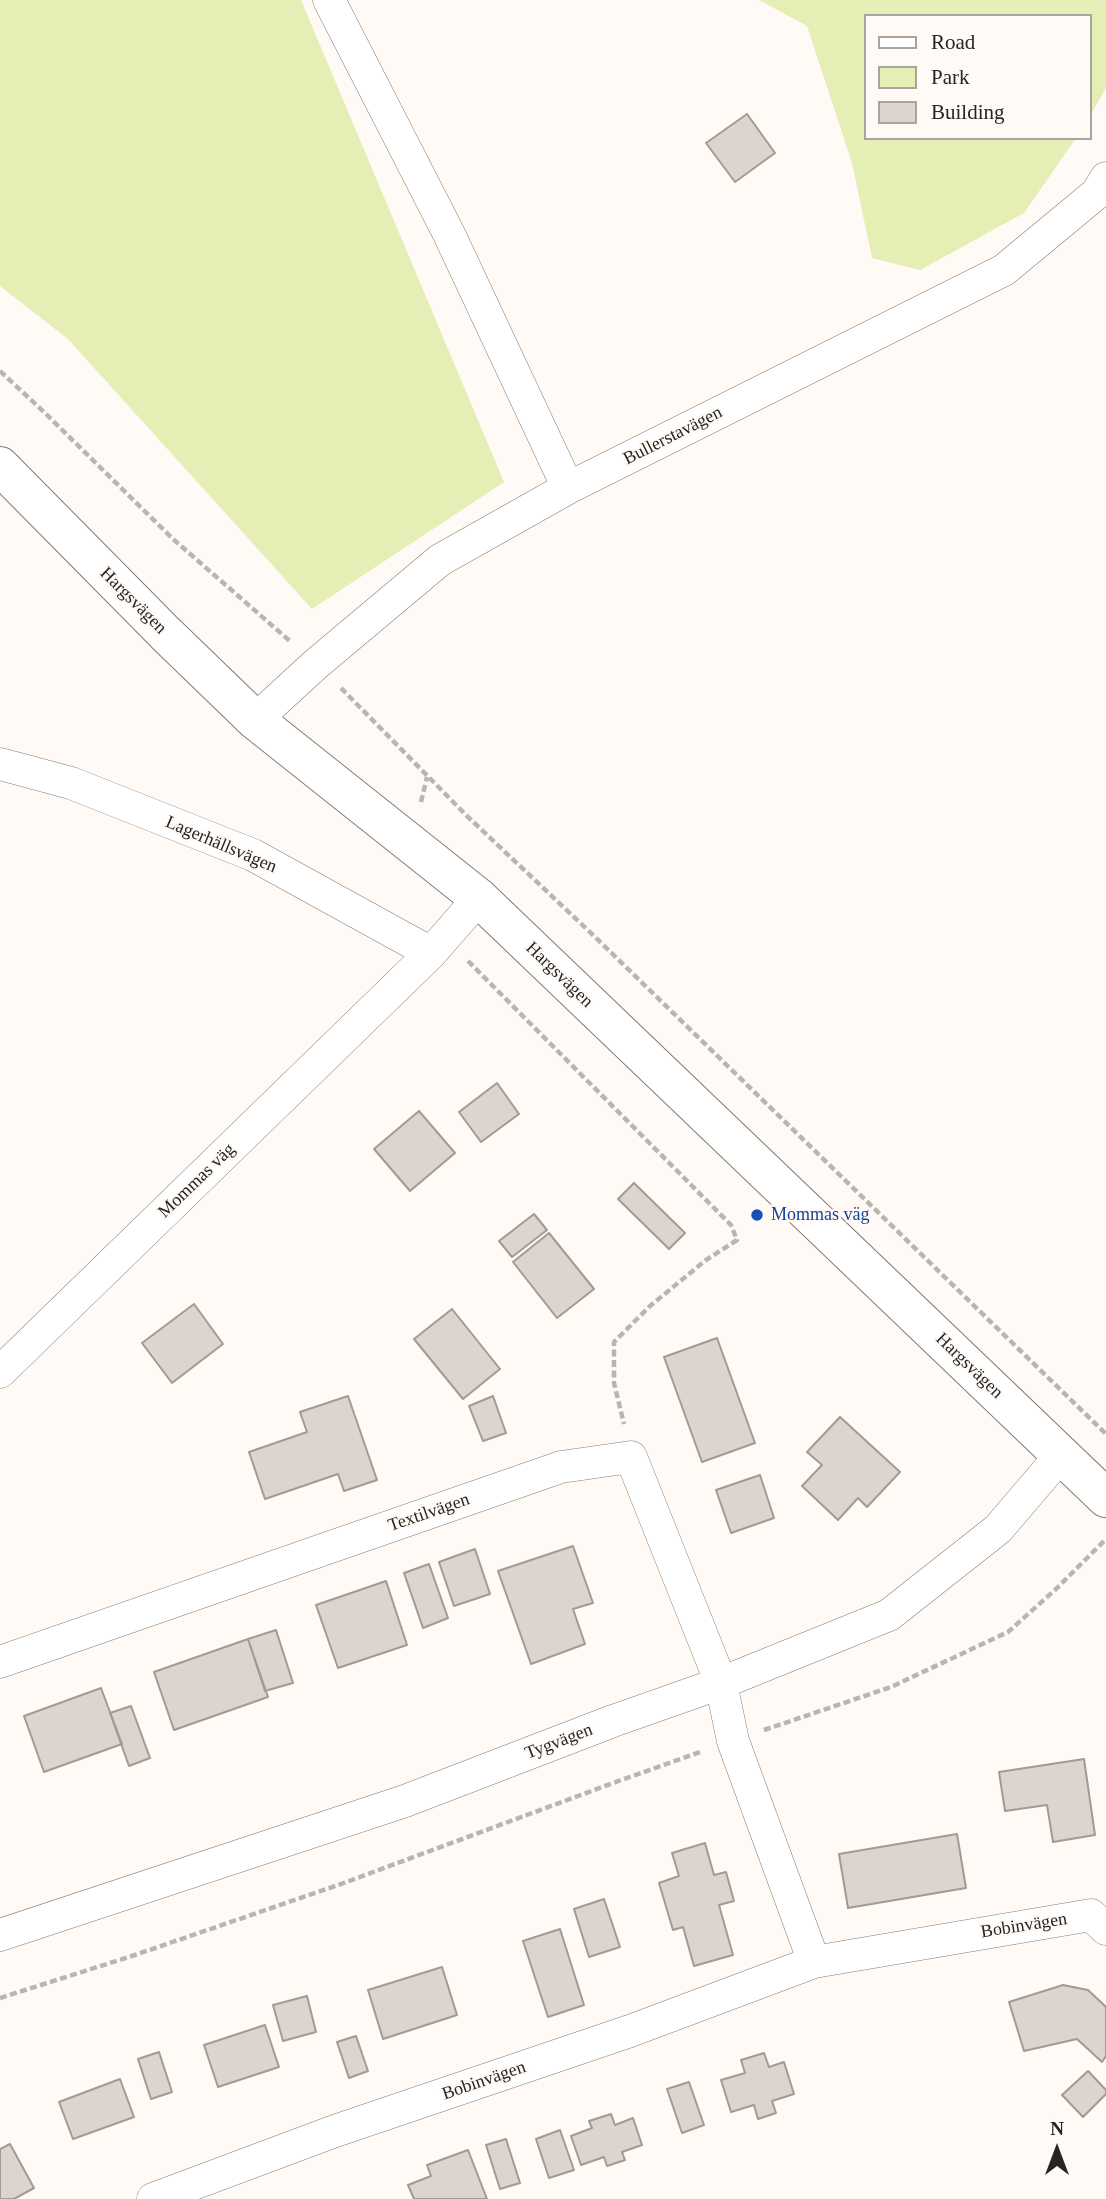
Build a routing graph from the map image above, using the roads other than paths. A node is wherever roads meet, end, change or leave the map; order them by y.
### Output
1 (329, 0) edge
2 (1106, 178) edge
3 (0, 466) edge
4 (568, 488) junction
5 (255, 720) junction
6 (0, 764) edge
7 (479, 898) junction
8 (430, 953) junction
9 (0, 1372) edge
10 (1062, 1454) junction
11 (1106, 1498) edge
12 (0, 1662) edge
13 (721, 1683) junction
14 (1106, 1929) edge
15 (0, 1935) edge
16 (814, 1962) junction
17 (153, 2199) edge

1 - 4 street
2 - 4 street, Bullerstavägen
3 - 5 street, Hargsvägen
4 - 5 street, Bullerstavägen
5 - 7 street, Hargsvägen
6 - 8 street, Lagerhällsvägen
7 - 8 street, Mommas väg
7 - 10 street, Hargsvägen
8 - 9 street, Mommas väg
10 - 11 street, Hargsvägen
10 - 13 street, Tygvägen
12 - 13 street, Textilvägen
13 - 15 street, Tygvägen
13 - 16 street
14 - 16 street, Bobinvägen
16 - 17 street, Bobinvägen

